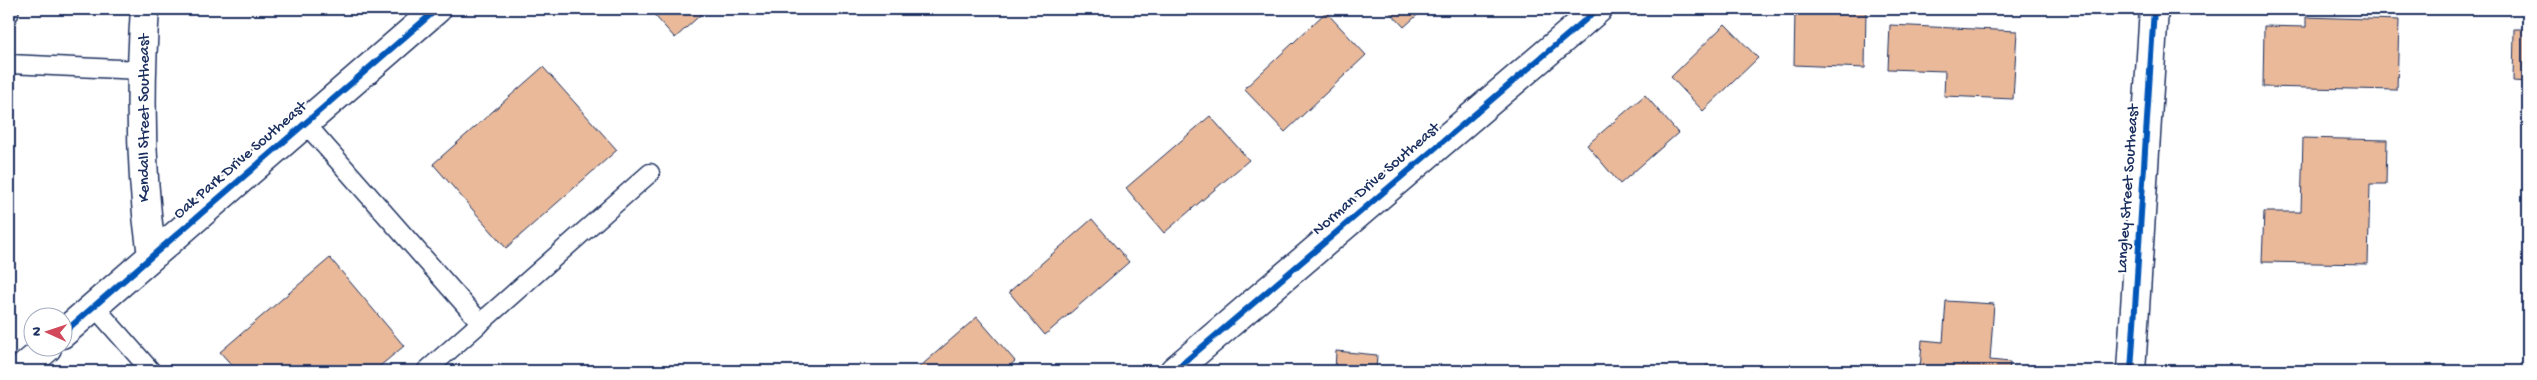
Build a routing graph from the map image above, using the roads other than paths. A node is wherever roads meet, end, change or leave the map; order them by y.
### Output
1 (9, 9) edge
2 (145, 9) edge
3 (437, 9) edge
4 (1598, 9) edge
5 (2154, 9) edge
6 (9, 14) edge
7 (9, 64) edge
8 (141, 70) junction
9 (305, 123) junction
10 (650, 173) dead end
11 (152, 256) junction
12 (94, 306) junction
13 (481, 323) junction
14 (72, 325) edge
15 (35, 358) edge
16 (20, 371) edge
17 (151, 371) edge
18 (426, 371) edge
19 (1174, 371) edge
20 (2130, 371) edge

1 - 6 lane
2 - 8 street, Kendall Street Southeast
3 - 9 street, Oak Park Drive Southeast
4 - 19 street, Norman Drive Southeast
5 - 20 street, Langley Street Southeast
7 - 8 lane
8 - 11 street, Kendall Street Southeast
9 - 11 street, Oak Park Drive Southeast
9 - 13 lane
10 - 13 lane
11 - 12 street, Oak Park Drive Southeast
12 - 14 street, Oak Park Drive Southeast
12 - 17 lane
13 - 18 lane
15 - 16 street

